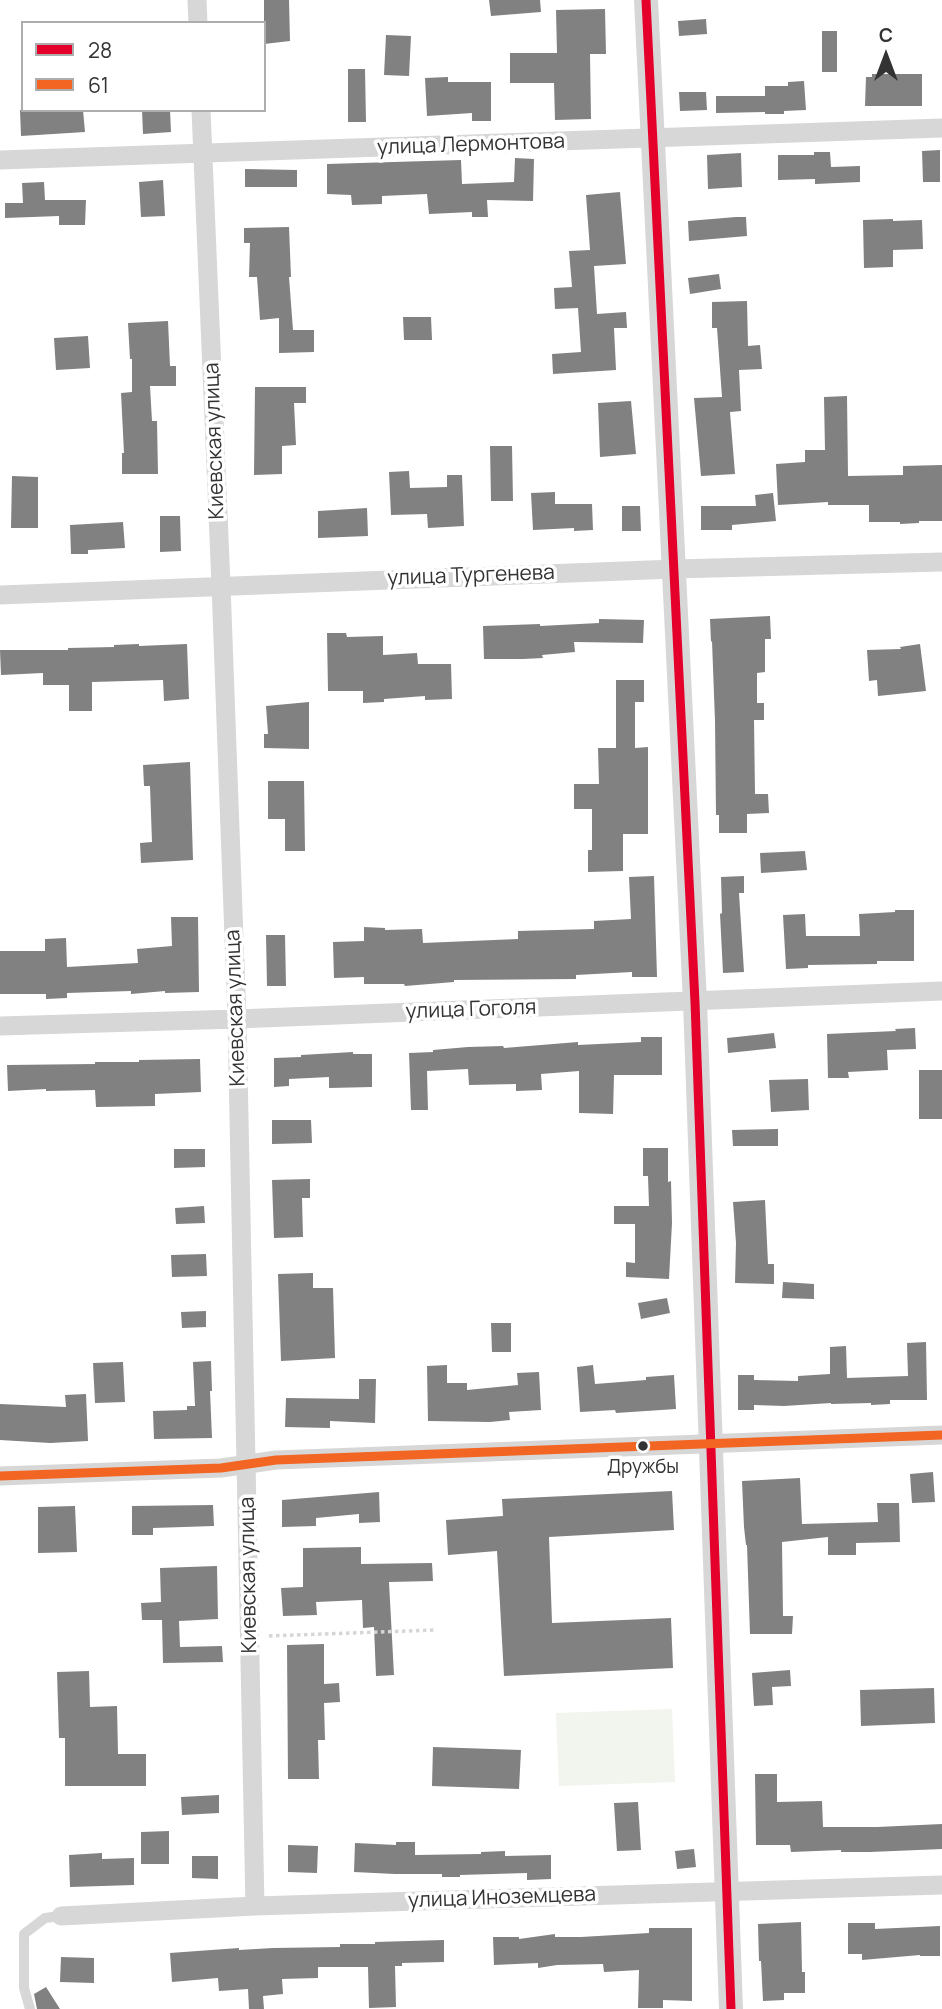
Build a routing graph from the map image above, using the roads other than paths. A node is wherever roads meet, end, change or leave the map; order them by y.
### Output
1 (197, 0) edge
2 (646, 0) edge
3 (198, 21) edge
4 (201, 112) edge
5 (942, 128) edge
6 (653, 139) junction
7 (203, 153) junction
8 (0, 160) edge
9 (942, 562) edge
10 (675, 569) junction
11 (221, 585) junction
12 (0, 595) edge
13 (942, 991) edge
14 (695, 1002) junction
15 (237, 1019) junction
16 (0, 1026) edge
17 (942, 1435) edge
18 (711, 1445) junction
19 (247, 1464) junction
20 (0, 1476) edge
21 (942, 1885) edge
22 (728, 1891) junction
23 (255, 1906) junction
24 (61, 1916) joint
25 (30, 2009) edge
26 (731, 2009) edge

1 - 3 street
2 - 6 street
4 - 7 street, Киевская улица
5 - 6 street, улица Лермонтова
6 - 7 street, улица Лермонтова
6 - 10 street
7 - 8 street, улица Лермонтова
7 - 11 street, Киевская улица
9 - 10 street, улица Тургенева
10 - 11 street, улица Тургенева
10 - 14 street
11 - 12 street, улица Тургенева
11 - 15 street, Киевская улица
13 - 14 street, улица Гоголя
14 - 15 street, улица Гоголя
14 - 18 street
15 - 16 street, улица Гоголя
15 - 19 street, Киевская улица
17 - 18 street
18 - 19 street
18 - 22 street
19 - 20 street
19 - 23 street, Киевская улица
21 - 22 street, улица Иноземцева
22 - 23 street, улица Иноземцева
22 - 26 street
23 - 24 street, улица Иноземцева
24 - 25 lane

